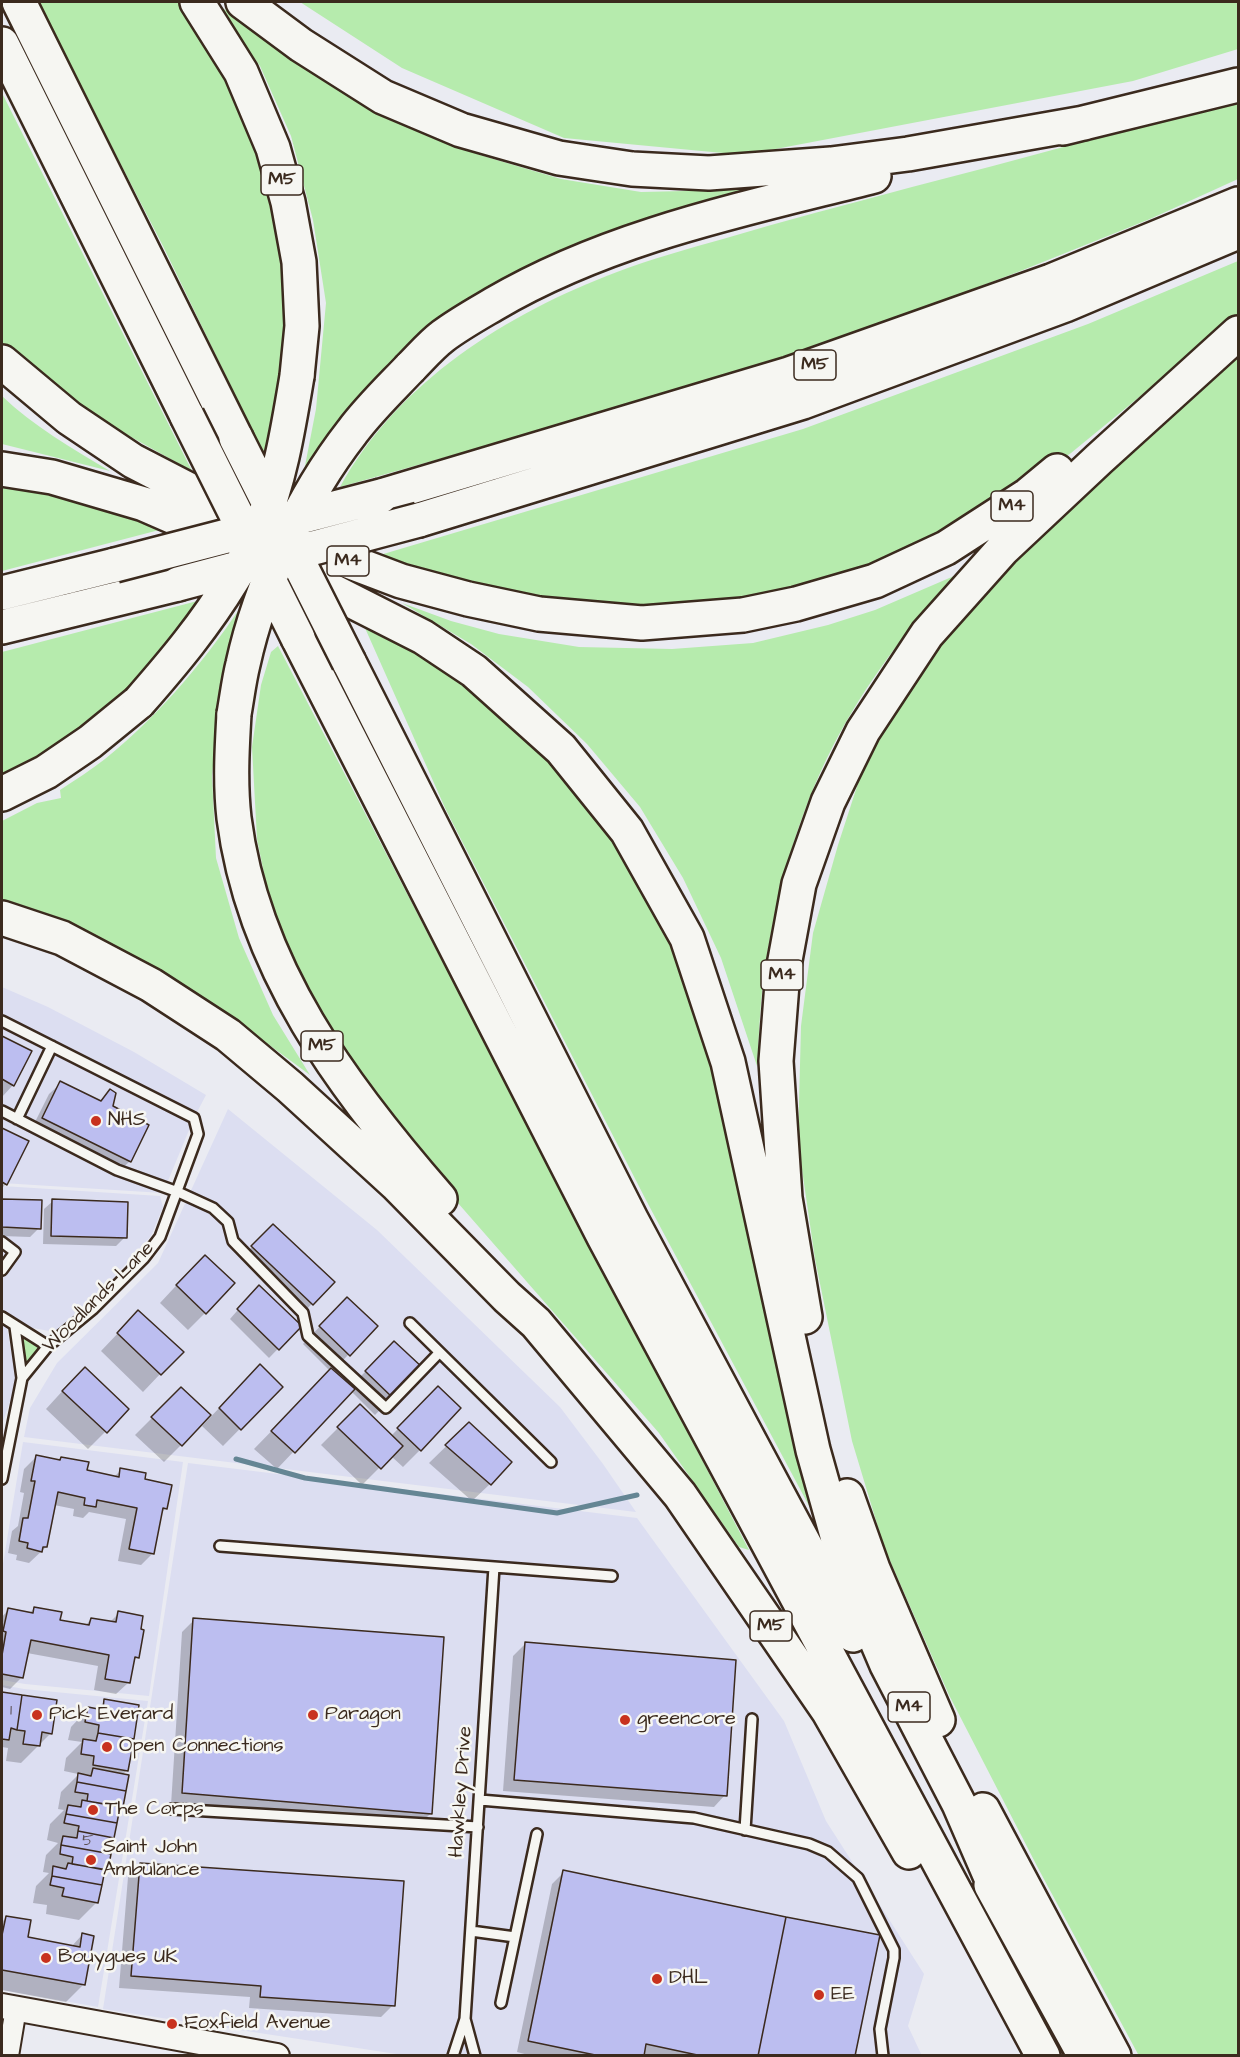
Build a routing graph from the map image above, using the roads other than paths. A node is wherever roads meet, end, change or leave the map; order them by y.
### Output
1 (19, 2) edge
2 (197, 2) edge
3 (243, 2) edge
4 (2, 44) edge
5 (1239, 85) edge
6 (1084, 123) junction
7 (1239, 204) edge
8 (1239, 232) edge
9 (1239, 321) edge
10 (1239, 333) edge
11 (2, 362) edge
12 (2, 469) edge
13 (2, 593) edge
14 (2, 627) edge
15 (2, 794) edge
16 (2, 918) edge
17 (2, 1021) edge
18 (52, 1046) junction
19 (2, 1111) edge
20 (17, 1119) junction
21 (178, 1192) junction
22 (2, 1242) edge
23 (2, 1270) edge
24 (2, 1317) edge
25 (410, 1323) dead end
26 (536, 1323) junction
27 (15, 1327) junction
28 (48, 1346) junction
29 (439, 1353) junction
30 (22, 1378) junction
31 (6, 1428) edge
32 (551, 1462) dead end
33 (2, 1479) edge
34 (830, 1506) junction
35 (220, 1546) dead end
36 (494, 1567) junction
37 (612, 1576) dead end
38 (752, 1719) dead end
39 (953, 1756) junction
40 (480, 1800) junction
41 (172, 1809) dead end
42 (478, 1827) junction
43 (745, 1830) junction
44 (537, 1834) dead end
45 (1002, 1903) junction
46 (471, 1931) junction
47 (515, 1937) junction
48 (983, 1945) junction
49 (501, 2003) dead end
50 (9, 2007) edge
51 (465, 2019) junction
52 (8, 2055) edge
53 (277, 2055) edge
54 (453, 2055) edge
55 (475, 2055) edge
56 (883, 2055) edge
57 (1043, 2055) edge
58 (1085, 2055) edge
59 (1114, 2055) edge

1 - 45 highway, M4, bridge
2 - 15 highway, M5, bridge
3 - 6 highway, M5
4 - 48 highway, M4, bridge
5 - 6 highway, M5
6 - 26 highway, M5, bridge
7 - 13 highway, M5, bridge
8 - 14 highway, M5, bridge
9 - 11 highway, M4
10 - 39 highway, M4
12 - 34 highway, M4
16 - 26 highway, M5
17 - 18 lane
18 - 20 lane
18 - 21 lane, Woodlands Lane
19 - 20 lane
20 - 21 lane
21 - 28 lane, Woodlands Lane
21 - 29 lane
22 - 23 lane
24 - 27 lane
25 - 29 lane
26 - 48 highway, M5
27 - 28 lane
27 - 30 lane
28 - 30 lane, Woodlands Lane
29 - 32 lane
30 - 31 lane, Woodlands Lane
31 - 33 lane, Woodlands Lane
34 - 39 highway, M4
34 - 45 highway, M4
35 - 36 lane
36 - 37 lane
36 - 40 lane, Hawkley Drive
38 - 43 lane
39 - 59 highway, M4
40 - 42 lane, Hawkley Drive
40 - 43 lane
41 - 42 lane
42 - 46 lane, Hawkley Drive
43 - 56 lane
44 - 47 lane
45 - 58 highway, M4
46 - 47 lane
46 - 51 lane, Hawkley Drive
47 - 49 lane
48 - 57 highway, M4
50 - 52 street
50 - 53 street
51 - 54 lane, Hawkley Drive
51 - 55 lane, Hawkley Drive

